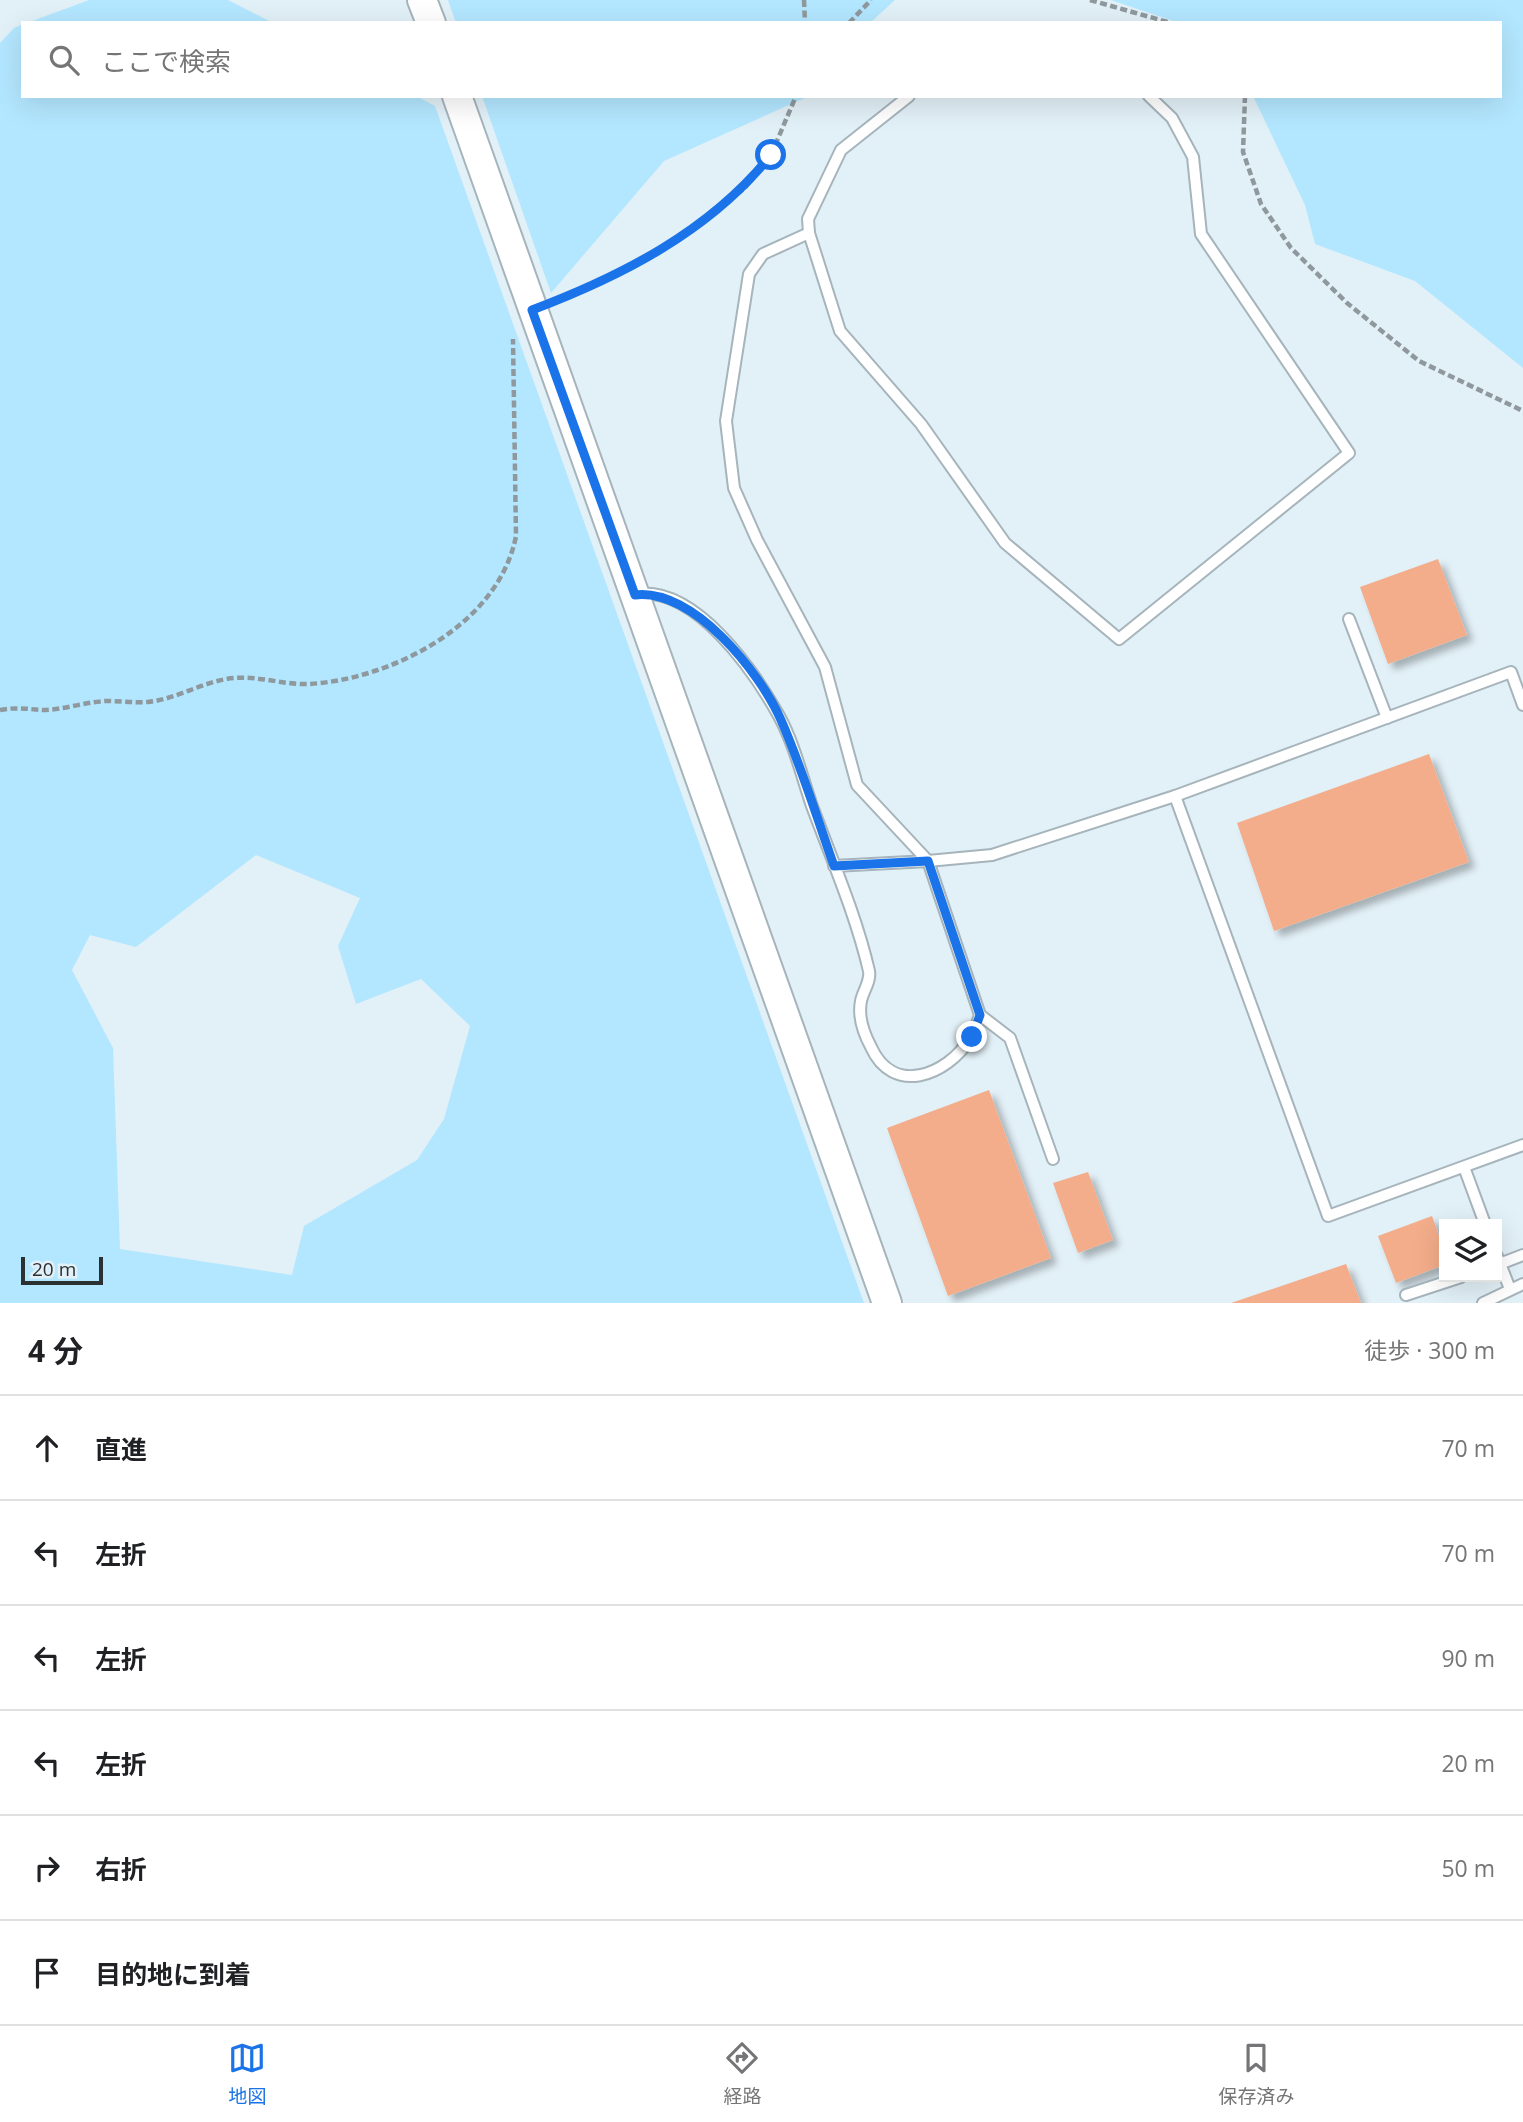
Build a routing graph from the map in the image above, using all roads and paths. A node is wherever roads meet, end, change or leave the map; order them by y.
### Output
1 (422, 0) edge
2 (804, 0) edge
3 (871, 0) edge
4 (1090, 0) edge
5 (429, 21) edge
6 (805, 21) edge
7 (851, 21) edge
8 (1164, 21) edge
9 (458, 98) edge
10 (795, 98) edge
11 (906, 98) edge
12 (1151, 98) edge
13 (1245, 98) edge
14 (809, 233) junction
15 (532, 310) junction
16 (1523, 411) edge
17 (635, 595) junction
18 (1349, 619) dead end
19 (1523, 705) edge
20 (0, 709) edge
21 (1387, 718) junction
22 (1175, 796) junction
23 (928, 861) junction
24 (834, 866) junction
25 (980, 1015) junction
26 (1523, 1146) edge
27 (1053, 1159) dead end
28 (1464, 1167) junction
29 (1483, 1219) edge
30 (1523, 1255) edge
31 (1502, 1260) edge
32 (1502, 1270) edge
33 (1446, 1282) edge
34 (1523, 1284) edge
35 (1510, 1289) junction
36 (1406, 1295) dead end
37 (887, 1303) edge
38 (1483, 1303) edge

1 - 5 street
2 - 6 path
3 - 7 path
4 - 8 path
9 - 15 street
10 - 15 path
11 - 14 lane
12 - 14 lane
13 - 16 path
14 - 23 lane
15 - 17 street
15 - 20 path
17 - 24 lane
17 - 37 street
18 - 21 lane
19 - 21 lane
21 - 22 lane
22 - 23 lane
22 - 28 lane
23 - 24 lane
23 - 25 lane
24 - 25 lane
25 - 27 lane
26 - 28 lane
28 - 29 lane
30 - 31 lane
32 - 35 lane
33 - 36 lane
34 - 35 lane
35 - 38 lane

